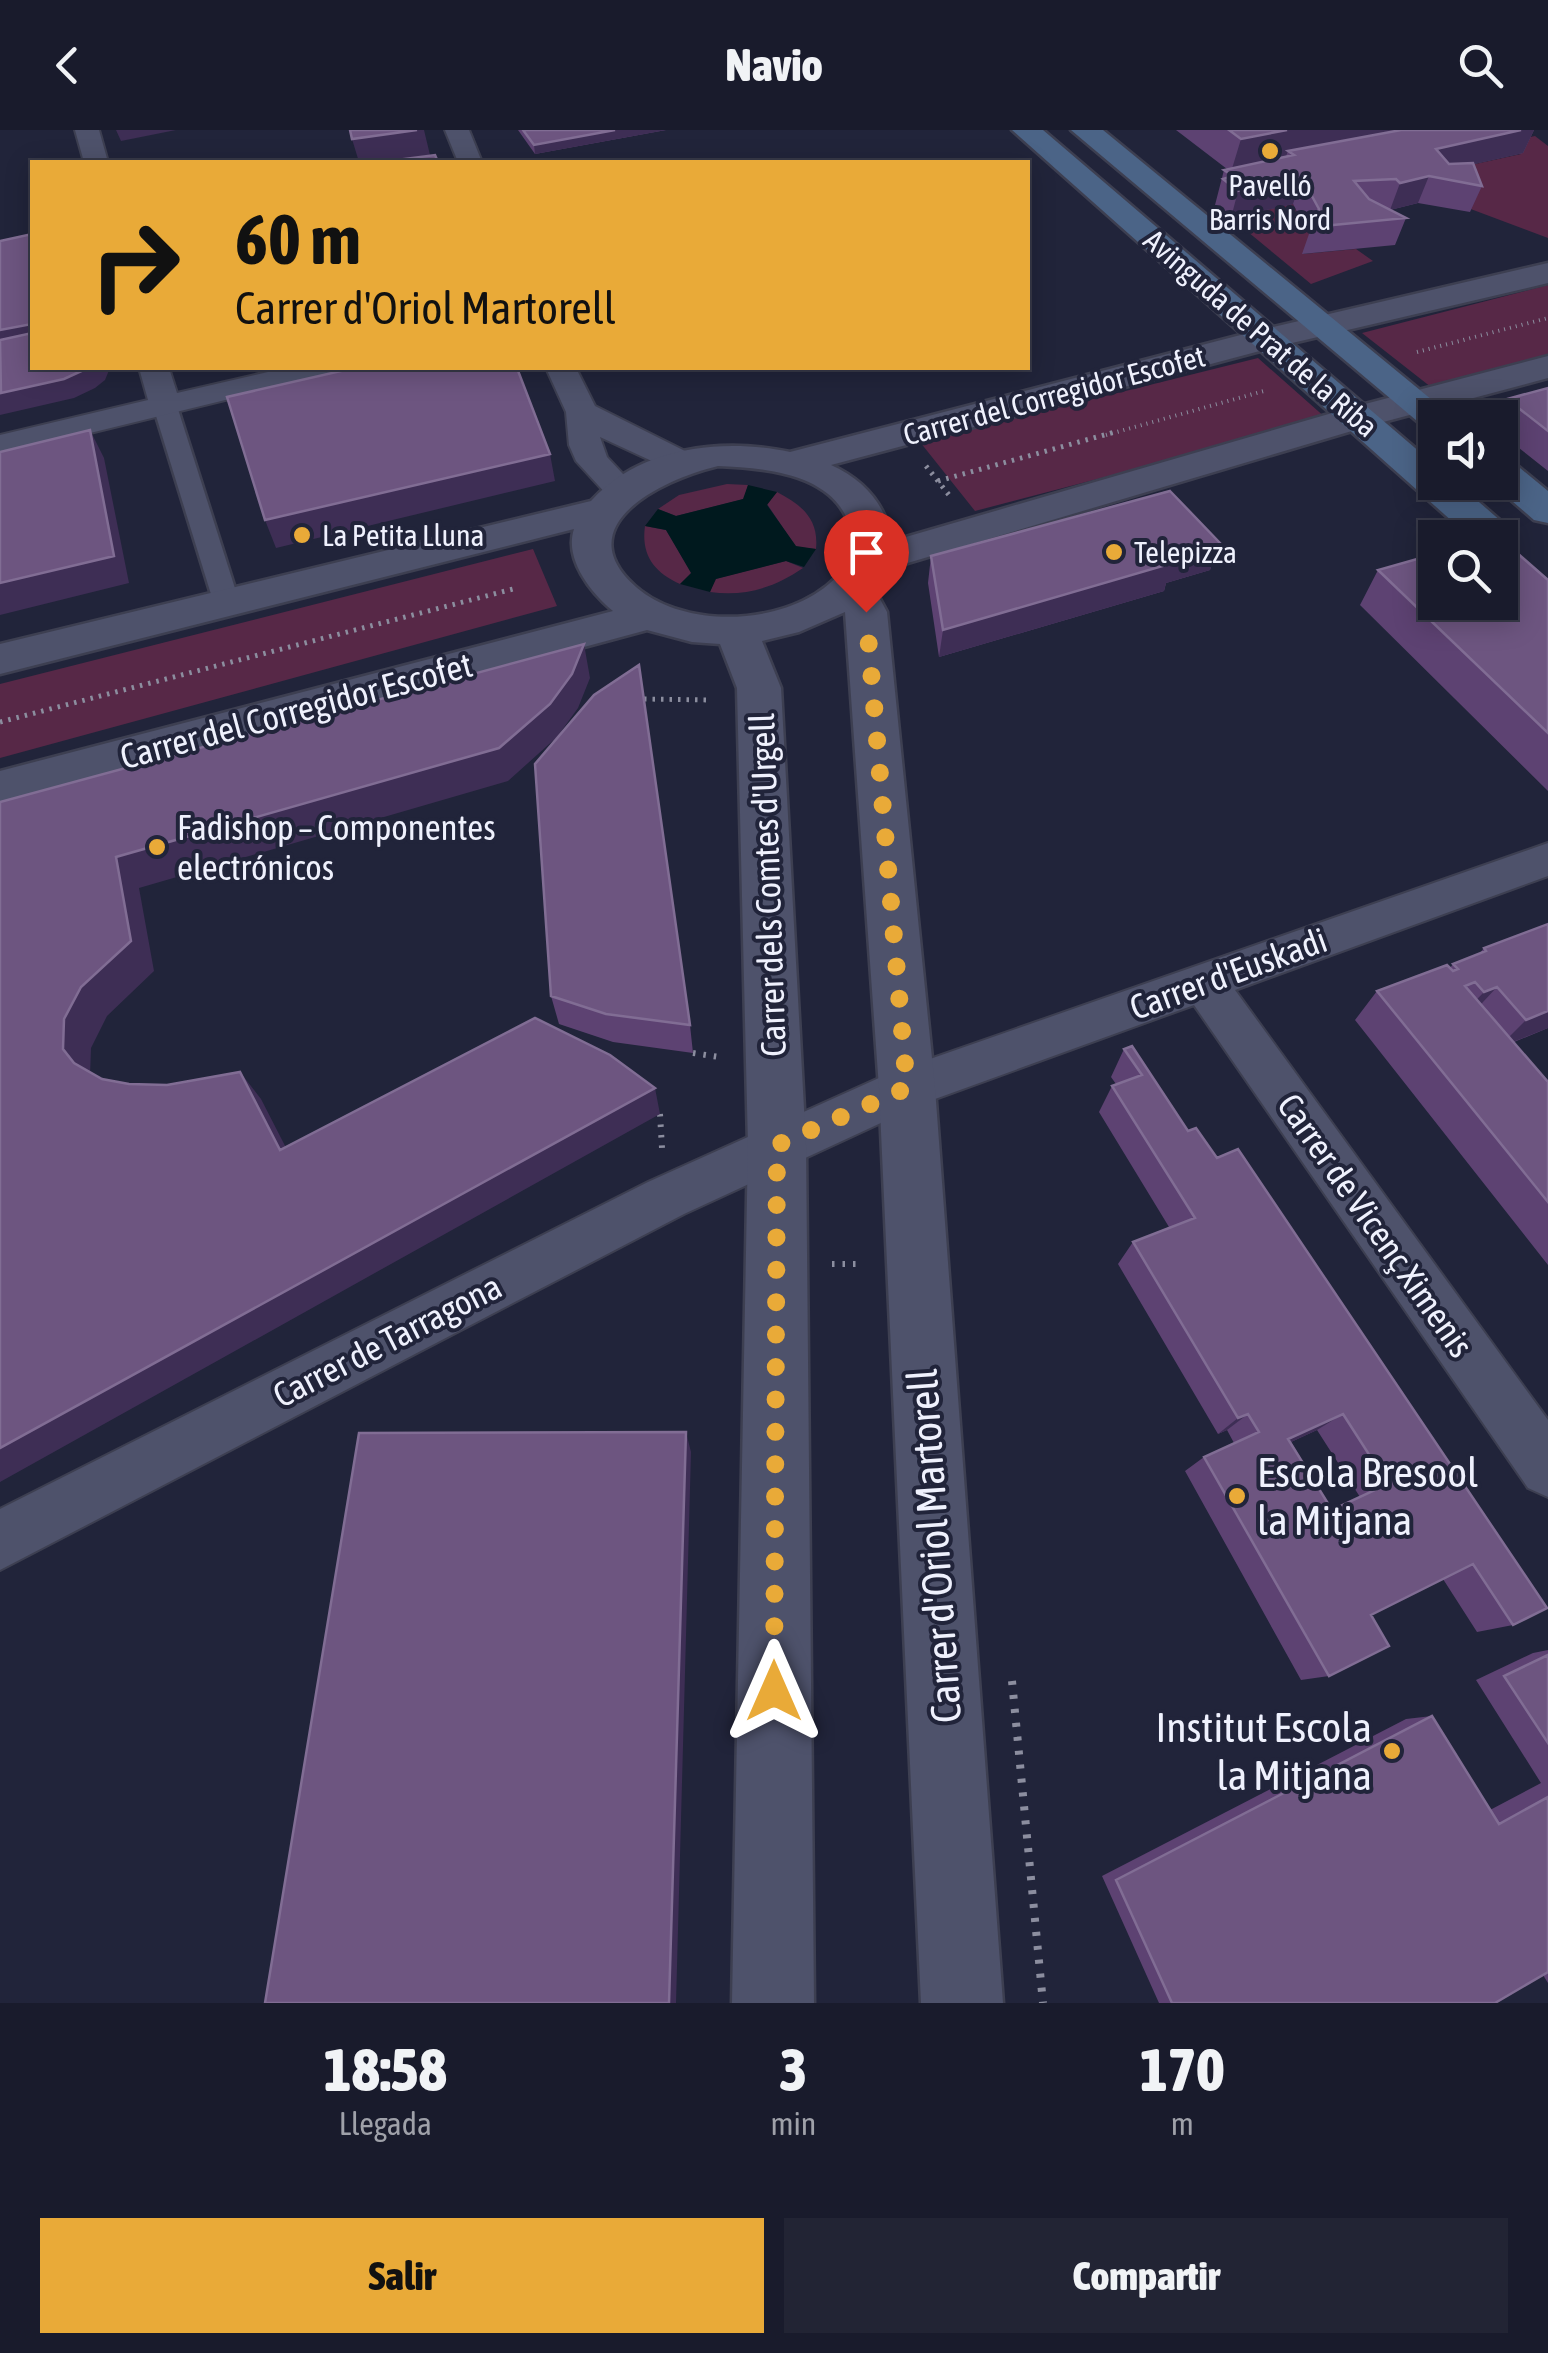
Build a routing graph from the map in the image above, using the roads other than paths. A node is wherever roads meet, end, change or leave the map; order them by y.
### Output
1 (87, 130) edge
2 (457, 130) edge
3 (1026, 130) edge
4 (1085, 130) edge
5 (95, 160) edge
6 (469, 160) edge
7 (1548, 272) edge
8 (1324, 325) junction
9 (1268, 338) junction
10 (1548, 367) edge
11 (155, 370) edge
12 (313, 370) edge
13 (562, 370) edge
14 (1453, 400) edge
15 (1418, 402) edge
16 (165, 406) junction
17 (1418, 410) edge
18 (582, 412) junction
19 (1359, 417) junction
20 (0, 444) edge
21 (681, 462) junction
22 (793, 463) junction
23 (1518, 486) edge
24 (612, 500) junction
25 (1548, 511) edge
26 (1476, 520) edge
27 (860, 574) junction
28 (227, 604) junction
29 (650, 615) junction
30 (736, 630) junction
31 (0, 659) edge
32 (0, 788) edge
33 (1548, 858) edge
34 (1204, 982) junction
35 (907, 1088) junction
36 (777, 1145) junction
37 (1541, 1445) edge
38 (0, 1540) edge
39 (773, 2003) edge
40 (962, 2003) edge

1 - 5 street
2 - 6 street
3 - 9 main road, Avinguda de Prat de la Riba
4 - 8 main road, Avinguda de Prat de la Riba
7 - 8 street, Carrer del Corregidor Escofet
8 - 9 street, Carrer del Corregidor Escofet
8 - 15 main road, Avinguda de Prat de la Riba
9 - 19 main road, Avinguda de Prat de la Riba
9 - 22 street, Carrer del Corregidor Escofet
10 - 14 street
11 - 16 street
12 - 16 street
13 - 18 street
16 - 20 street
16 - 28 street
17 - 19 street
18 - 21 street
18 - 24 street
19 - 26 main road, Avinguda de Prat de la Riba
19 - 27 street
21 - 22 street
21 - 24 street
22 - 27 street
23 - 25 main road
24 - 28 street
24 - 29 street
27 - 30 street
27 - 35 street, Carrer d'Oriol Martorell
28 - 31 street
29 - 30 street
29 - 32 street, Carrer del Corregidor Escofet
30 - 36 street, Carrer dels Comtes d'Urgell
33 - 34 street, Carrer d'Euskadi
34 - 35 street, Carrer d'Euskadi
34 - 37 street, Carrer de Vicenç Ximenis
35 - 36 street
35 - 40 street, Carrer d'Oriol Martorell
36 - 38 street, Carrer de Tarragona
36 - 39 street, Carrer dels Comtes d'Urgell

